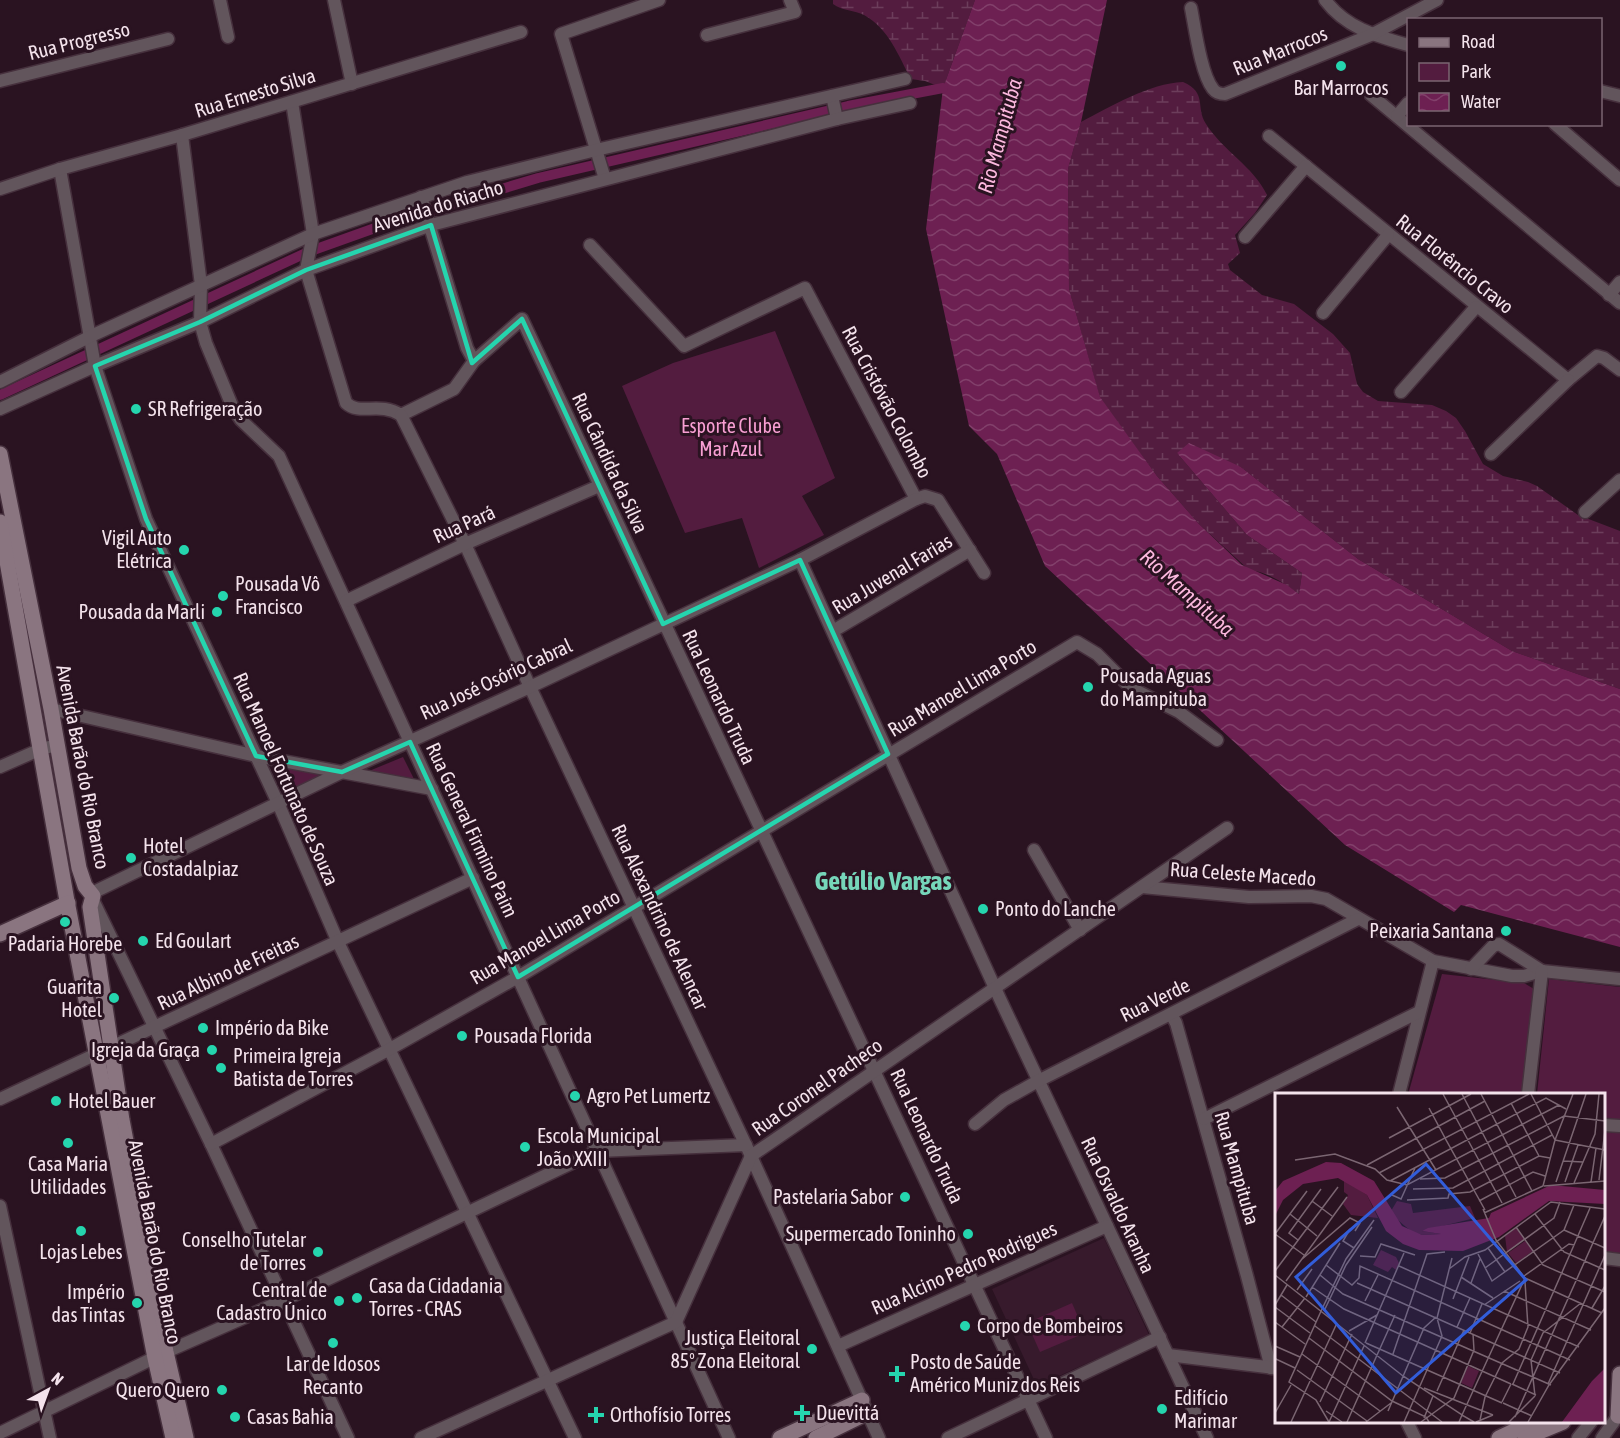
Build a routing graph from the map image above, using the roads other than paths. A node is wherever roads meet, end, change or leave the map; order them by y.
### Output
1 (220, 0) edge
2 (334, 0) edge
3 (659, 0) edge
4 (1325, 0) edge
5 (1437, 0) edge
6 (792, 6) edge
7 (1191, 8) dead end
8 (521, 32) dead end
9 (707, 34) dead end
10 (1371, 35) junction
11 (228, 37) dead end
12 (168, 39) dead end
13 (1407, 45) edge
14 (905, 79) dead end
15 (0, 81) edge
16 (352, 84) junction
17 (1602, 92) edge
18 (1371, 95) dead end
19 (832, 96) junction
20 (1620, 96) edge
21 (292, 102) junction
22 (910, 103) dead end
23 (1407, 104) edge
24 (1397, 116) junction
25 (837, 119) junction
26 (1407, 124) edge
27 (1409, 126) edge
28 (1557, 126) edge
29 (182, 135) junction
30 (1269, 136) dead end
31 (596, 150) junction
32 (1305, 166) junction
33 (60, 169) junction
34 (605, 179) junction
35 (1620, 180) edge
36 (0, 189) edge
37 (421, 197) junction
38 (431, 225) junction
39 (313, 234) junction
40 (1388, 235) junction
41 (1245, 237) dead end
42 (590, 245) dead end
43 (306, 270) junction
44 (1620, 282) edge
45 (201, 290) junction
46 (1609, 294) junction
47 (1620, 303) edge
48 (1476, 307) junction
49 (1323, 313) dead end
50 (200, 317) junction
51 (91, 336) junction
52 (474, 361) junction
53 (95, 366) junction
54 (1620, 370) edge
55 (1568, 380) junction
56 (0, 382) edge
57 (1401, 392) dead end
58 (0, 409) edge
59 (401, 415) junction
60 (0, 454) edge
61 (1491, 454) dead end
62 (1620, 480) edge
63 (599, 486) junction
64 (916, 499) junction
65 (1585, 512) dead end
66 (0, 522) edge
67 (465, 544) junction
68 (970, 550) junction
69 (800, 560) junction
70 (984, 573) dead end
71 (5, 580) edge
72 (346, 601) junction
73 (663, 624) junction
74 (833, 631) junction
75 (530, 687) junction
76 (51, 709) junction
77 (1217, 740) dead end
78 (410, 742) junction
79 (57, 745) junction
80 (41, 749) junction
81 (888, 754) junction
82 (256, 756) junction
83 (0, 767) edge
84 (342, 772) junction
85 (432, 789) junction
86 (278, 803) junction
87 (1227, 828) dead end
88 (761, 831) junction
89 (1034, 850) dead end
90 (472, 878) junction
91 (1142, 887) junction
92 (90, 897) junction
93 (68, 903) junction
94 (635, 907) junction
95 (1358, 919) junction
96 (1080, 930) junction
97 (0, 934) edge
98 (338, 942) junction
99 (1433, 962) junction
100 (1471, 969) junction
101 (1542, 971) junction
102 (518, 977) junction
103 (1620, 979) edge
104 (995, 988) junction
105 (1419, 1012) junction
106 (1171, 1014) junction
107 (155, 1028) junction
108 (388, 1050) junction
109 (104, 1051) junction
110 (875, 1071) junction
111 (1038, 1081) junction
112 (1399, 1093) edge
113 (1528, 1093) edge
114 (0, 1099) edge
115 (1204, 1119) junction
116 (975, 1124) dead end
117 (1605, 1125) edge
118 (1620, 1126) edge
119 (211, 1144) junction
120 (748, 1150) junction
121 (597, 1151) junction
122 (0, 1206) edge
123 (467, 1212) junction
124 (1107, 1226) junction
125 (1605, 1258) edge
126 (1620, 1260) edge
127 (974, 1285) junction
128 (284, 1300) junction
129 (676, 1322) junction
130 (1160, 1337) junction
131 (838, 1346) junction
132 (160, 1355) junction
133 (1168, 1355) junction
134 (1274, 1368) edge
135 (1620, 1374) edge
136 (548, 1379) junction
137 (1029, 1401) junction
138 (865, 1407) junction
139 (1614, 1410) edge
140 (44, 1412) junction
141 (1408, 1423) edge
142 (1531, 1423) edge
143 (1561, 1423) edge
144 (1570, 1423) edge
145 (1590, 1423) edge
146 (0, 1434) edge
147 (50, 1438) edge
148 (173, 1438) edge
149 (186, 1438) edge
150 (348, 1438) edge
151 (421, 1438) edge
152 (575, 1438) edge
153 (729, 1438) edge
154 (780, 1438) edge
155 (816, 1438) edge
156 (879, 1438) edge
157 (948, 1438) edge
158 (1046, 1438) edge
159 (1207, 1438) edge
160 (1415, 1438) edge
161 (1499, 1438) edge
162 (1525, 1438) edge
163 (1538, 1438) edge
164 (1578, 1438) edge
165 (1602, 1438) edge

1 - 11 street
2 - 16 street
3 - 31 street
4 - 10 street
5 - 10 street, Rua Marrocos
6 - 9 street
7 - 10 street, Rua Marrocos
8 - 16 street, Rua Ernesto Silva
10 - 13 street
12 - 15 street, Rua Progresso
14 - 19 street, Avenida do Riacho
16 - 21 street, Rua Ernesto Silva
17 - 20 street
18 - 24 street
19 - 25 street
19 - 31 street, Avenida do Riacho
21 - 29 street, Rua Ernesto Silva
21 - 39 street
22 - 25 street, Avenida do Riacho
23 - 24 street
24 - 26 street
25 - 34 street, Avenida do Riacho
27 - 46 street
28 - 35 street
29 - 33 street, Rua Ernesto Silva
29 - 45 street, Rua General Firmino Paim
30 - 32 street, Rua Florêncio Cravo
31 - 34 street
31 - 37 street, Avenida do Riacho
32 - 40 street, Rua Florêncio Cravo
32 - 41 street
33 - 36 street, Rua Ernesto Silva
33 - 51 street, Rua Manoel Fortunato de Souza
34 - 38 street, Avenida do Riacho
37 - 38 street
37 - 39 street, Avenida do Riacho
38 - 43 street, Avenida do Riacho
38 - 52 street
39 - 43 street
39 - 45 street, Avenida do Riacho
40 - 48 street, Rua Florêncio Cravo
40 - 49 street
42 - 64 street, Rua Cristóvão Colombo
43 - 50 street, Avenida do Riacho
43 - 59 street
44 - 46 street
45 - 50 street, Rua General Firmino Paim
45 - 51 street, Avenida do Riacho
46 - 47 street
48 - 55 street, Rua Florêncio Cravo
48 - 57 street
50 - 53 street, Avenida do Riacho
50 - 72 street, Rua General Firmino Paim
51 - 53 street, Rua Manoel Fortunato de Souza
51 - 56 street, Avenida do Riacho
52 - 59 street
52 - 63 street, Rua Cândida da Silva
53 - 58 street, Avenida do Riacho
53 - 82 street, Rua Manoel Fortunato de Souza
54 - 55 street
55 - 61 street
59 - 67 street, Rua Alexandrino de Alencar
60 - 76 main road, Avenida Barão do Rio Branco
62 - 65 street
63 - 67 street, Rua Pará
63 - 73 street, Rua Cândida da Silva
64 - 68 street, Rua Cristóvão Colombo
64 - 69 street, Rua José Osório Cabral
66 - 71 main road, Avenida Barão do Rio Branco
67 - 72 street, Rua Pará
67 - 75 street, Rua Alexandrino de Alencar
68 - 70 street, Rua Cristóvão Colombo
68 - 74 street, Rua Juvenal Farias
69 - 73 street, Rua José Osório Cabral
69 - 74 street, Rua Osvaldo Aranha
71 - 80 main road, Avenida Barão do Rio Branco
72 - 78 street, Rua General Firmino Paim
73 - 75 street, Rua José Osório Cabral
73 - 88 street, Rua Leonardo Truda
74 - 81 street, Rua Osvaldo Aranha
75 - 78 street, Rua José Osório Cabral
75 - 94 street, Rua Alexandrino de Alencar
76 - 79 main road, Avenida Barão do Rio Branco
76 - 82 street
77 - 81 street, Rua Manoel Lima Porto
78 - 84 street, Rua José Osório Cabral
78 - 85 street, Rua General Firmino Paim
79 - 80 street
79 - 92 main road, Avenida Barão do Rio Branco
80 - 83 street
80 - 93 main road, Avenida Barão do Rio Branco
81 - 88 street, Rua Manoel Lima Porto
81 - 104 street, Rua Osvaldo Aranha
82 - 84 street
82 - 86 street, Rua Manoel Fortunato de Souza
84 - 85 street
84 - 86 street, Rua José Osório Cabral
85 - 90 street, Rua General Firmino Paim
86 - 92 street, Rua José Osório Cabral
86 - 98 street, Rua Manoel Fortunato de Souza
87 - 91 street, Rua Coronel Pacheco
88 - 94 street, Rua Manoel Lima Porto
88 - 110 street, Rua Leonardo Truda
89 - 96 street
90 - 98 street, Rua Albino de Freitas
90 - 102 street, Rua General Firmino Paim
91 - 95 street, Rua Celeste Macedo
91 - 96 street, Rua Coronel Pacheco
92 - 93 main road
92 - 93 main road
92 - 107 street
92 - 109 main road, Avenida Barão do Rio Branco
93 - 97 main road
93 - 109 main road, Avenida Barão do Rio Branco
94 - 102 street, Rua Manoel Lima Porto
94 - 120 street, Rua Alexandrino de Alencar
95 - 99 street, Rua Celeste Macedo
95 - 106 street, Rua Verde
96 - 104 street, Rua Coronel Pacheco
98 - 107 street, Rua Albino de Freitas
98 - 108 street, Rua Manoel Fortunato de Souza
99 - 100 street, Rua Celeste Macedo
99 - 105 street
100 - 101 street, Rua Celeste Macedo
100 - 101 street
101 - 103 street
101 - 113 street
102 - 108 street, Rua Manoel Lima Porto
102 - 121 street, Rua General Firmino Paim
104 - 110 street, Rua Coronel Pacheco
104 - 111 street, Rua Osvaldo Aranha
105 - 112 street
105 - 115 street
106 - 111 street, Rua Verde
106 - 115 street, Rua Mampituba
107 - 109 street, Rua Albino de Freitas
107 - 119 street
108 - 119 street, Rua Manoel Lima Porto
108 - 123 street, Rua Manoel Fortunato de Souza
109 - 114 street, Rua Albino de Freitas
109 - 132 main road, Avenida Barão do Rio Branco
110 - 120 street, Rua Coronel Pacheco
110 - 127 street, Rua Leonardo Truda
111 - 116 street, Rua Verde
111 - 124 street, Rua Osvaldo Aranha
115 - 134 street, Rua Mampituba
117 - 118 street
119 - 128 street
120 - 121 street
120 - 129 street, Rua Coronel Pacheco
120 - 131 street, Rua Alexandrino de Alencar
121 - 123 street
121 - 129 street, Rua General Firmino Paim
122 - 140 street
123 - 128 street
123 - 136 street, Rua Manoel Fortunato de Souza
124 - 127 street, Rua Alcino Pedro Rodrigues
124 - 130 street, Rua Osvaldo Aranha
125 - 126 street
127 - 131 street, Rua Alcino Pedro Rodrigues
127 - 137 street, Rua Leonardo Truda
128 - 132 street
128 - 150 street
129 - 136 street
129 - 153 street, Rua General Firmino Paim
130 - 133 street, Rua Osvaldo Aranha
130 - 137 street
131 - 138 street, Rua Alexandrino de Alencar
132 - 140 street
132 - 148 main road, Avenida Barão do Rio Branco
132 - 149 main road, Avenida Barão do Rio Branco
133 - 134 street
133 - 159 street, Rua Osvaldo Aranha
135 - 139 main road
136 - 151 street
136 - 152 street, Rua Manoel Fortunato de Souza
137 - 157 street
137 - 158 street, Rua Leonardo Truda
138 - 154 main road
138 - 155 main road
138 - 156 street, Rua Alexandrino de Alencar
139 - 165 street
140 - 146 street
140 - 147 street
141 - 160 street
142 - 161 main road
143 - 162 main road
144 - 163 main road
145 - 164 street

